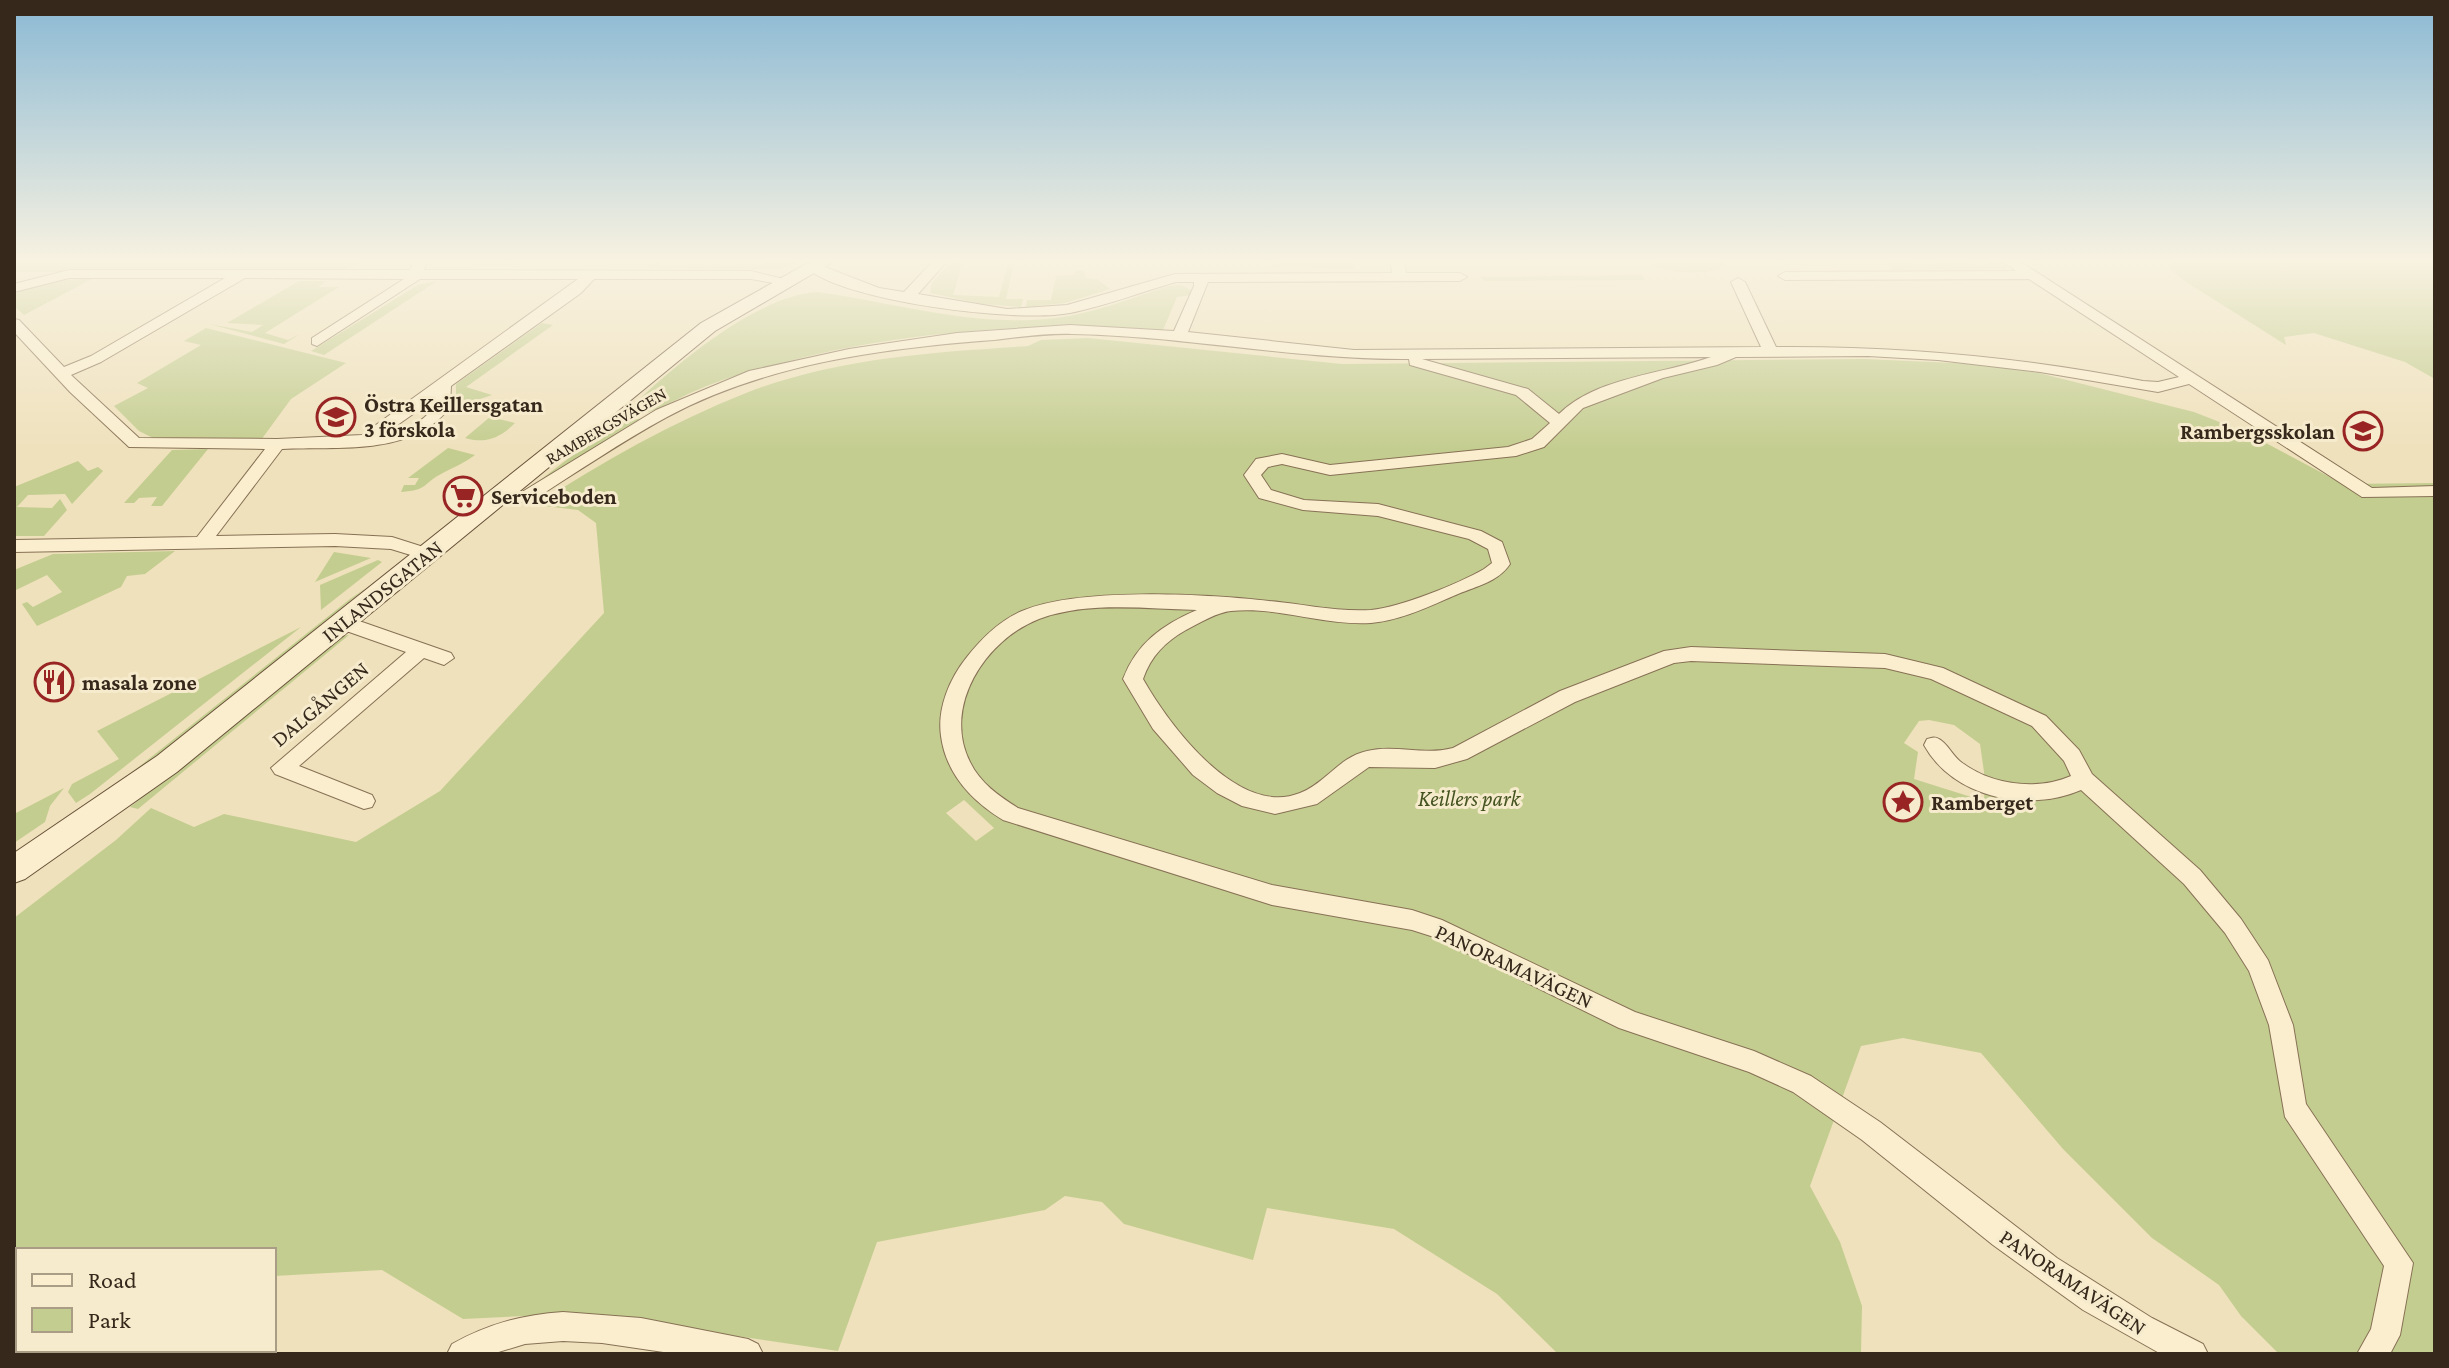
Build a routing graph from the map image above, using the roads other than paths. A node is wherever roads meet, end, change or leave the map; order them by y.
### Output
1 (14, 323) edge
2 (158, 323) edge
3 (344, 323) edge
4 (530, 323) edge
5 (715, 323) edge
6 (1185, 323) edge
7 (1757, 323) edge
8 (2105, 323) edge
9 (1179, 336) junction
10 (317, 341) dead end
11 (1770, 351) junction
12 (1734, 352) junction
13 (1388, 354) junction
14 (62, 373) junction
15 (2190, 379) junction
16 (1559, 422) junction
17 (277, 444) junction
18 (2435, 491) edge
19 (500, 494) junction
20 (203, 541) junction
21 (14, 546) edge
22 (427, 554) junction
23 (1224, 606) junction
24 (342, 622) junction
25 (420, 651) junction
26 (444, 658) dead end
27 (1934, 745) dead end
28 (2084, 780) junction
29 (364, 801) dead end
30 (14, 870) edge
31 (462, 1354) edge
32 (748, 1354) edge
33 (2193, 1354) edge
34 (2372, 1354) edge

1 - 14 street
2 - 14 street
3 - 10 street
4 - 17 street
5 - 19 street, INLANDSGATAN
6 - 9 street
7 - 11 street
8 - 15 street
9 - 13 street, RAMBERGSVÄGEN
9 - 19 street, RAMBERGSVÄGEN
11 - 12 street, RAMBERGSVÄGEN
11 - 15 street, RAMBERGSVÄGEN
12 - 13 street, RAMBERGSVÄGEN
12 - 16 street, PANORAMAVÄGEN
13 - 16 street
14 - 17 street
15 - 18 street
16 - 23 street, PANORAMAVÄGEN
17 - 20 street
19 - 22 street, INLANDSGATAN
20 - 21 street
20 - 22 street
22 - 24 street, INLANDSGATAN
23 - 28 street, PANORAMAVÄGEN
23 - 33 street, PANORAMAVÄGEN
24 - 25 street, DALGÅNGEN
24 - 30 street, INLANDSGATAN
25 - 26 street, DALGÅNGEN
25 - 29 street, DALGÅNGEN
27 - 28 street
28 - 34 street, PANORAMAVÄGEN
31 - 32 street

